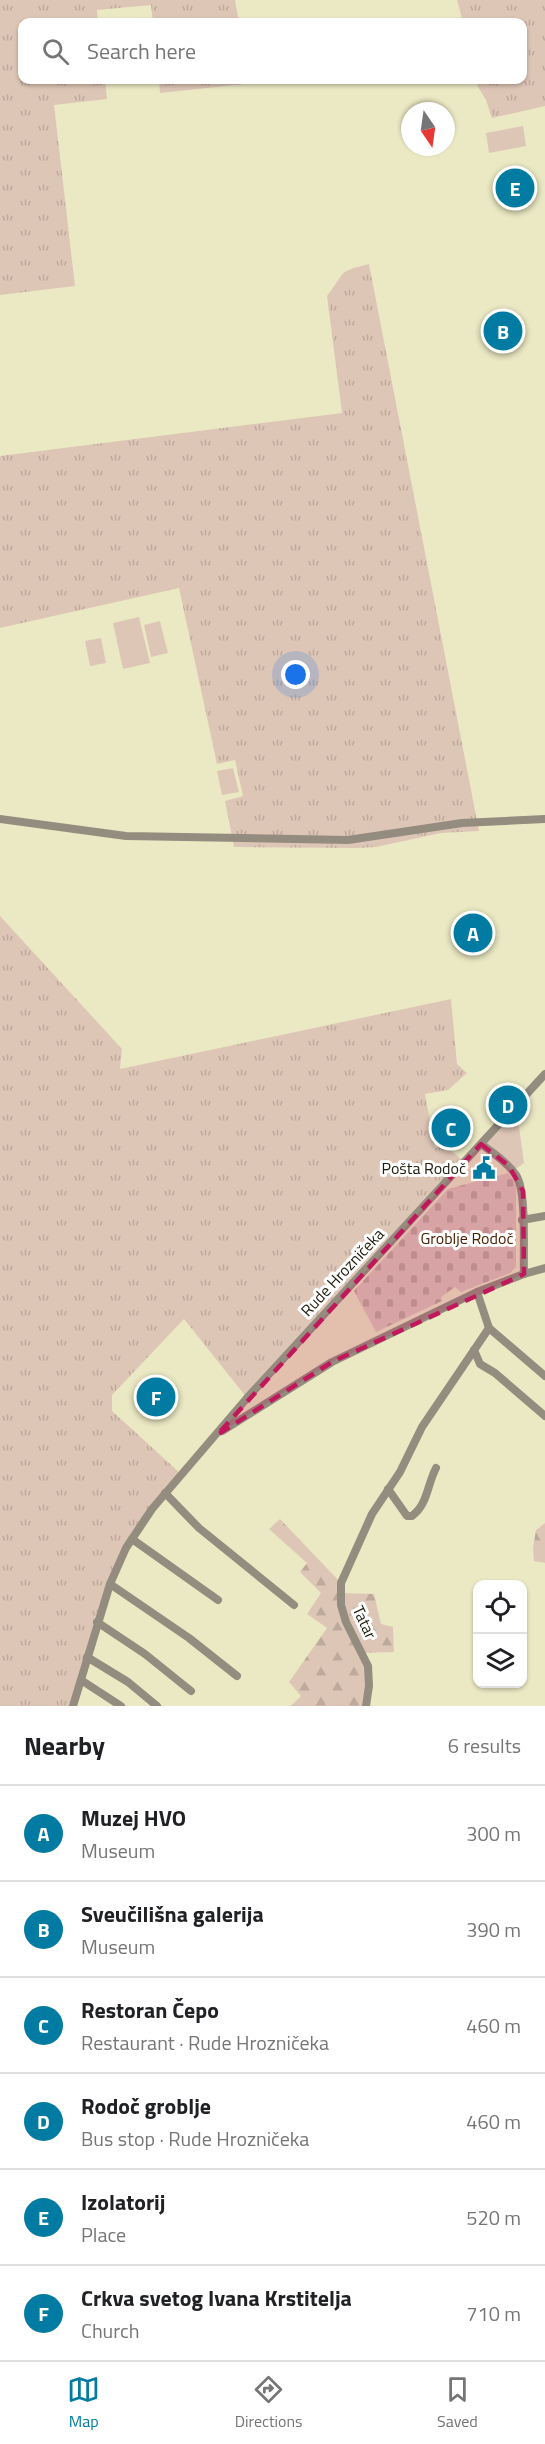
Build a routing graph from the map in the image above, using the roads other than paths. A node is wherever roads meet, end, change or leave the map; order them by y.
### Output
1 (0, 819) edge
2 (545, 819) edge
3 (545, 1074) edge
4 (481, 1144) junction
5 (545, 1216) edge
6 (522, 1220) junction
7 (545, 1268) edge
8 (524, 1274) junction
9 (477, 1293) junction
10 (489, 1328) junction
11 (474, 1350) junction
12 (545, 1376) edge
13 (545, 1416) edge
14 (217, 1435) junction
15 (436, 1468) dead end
16 (388, 1490) junction
17 (165, 1493) junction
18 (132, 1539) junction
19 (110, 1584) junction
20 (218, 1600) dead end
21 (294, 1605) dead end
22 (97, 1622) junction
23 (87, 1657) junction
24 (237, 1676) dead end
25 (81, 1680) junction
26 (191, 1691) dead end
27 (74, 1706) edge
28 (121, 1706) edge
29 (157, 1706) edge
30 (366, 1706) edge

1 - 2 street
3 - 4 street, Rude Hrozničeka
4 - 6 street
4 - 14 street, Rude Hrozničeka
5 - 6 street
6 - 8 street
7 - 8 street
8 - 9 street
9 - 10 street
9 - 14 street
10 - 11 street, Tatar
10 - 12 street
11 - 13 street
11 - 16 street, Tatar
14 - 17 street, Rude Hrozničeka
15 - 16 street
16 - 30 street, Tatar
17 - 18 street, Rude Hrozničeka
17 - 21 street
18 - 19 street, Rude Hrozničeka
18 - 20 street
19 - 22 street, Rude Hrozničeka
19 - 24 street
22 - 23 street, Rude Hrozničeka
22 - 26 street
23 - 25 street, Rude Hrozničeka
23 - 29 street
25 - 27 street, Rude Hrozničeka
25 - 28 street

